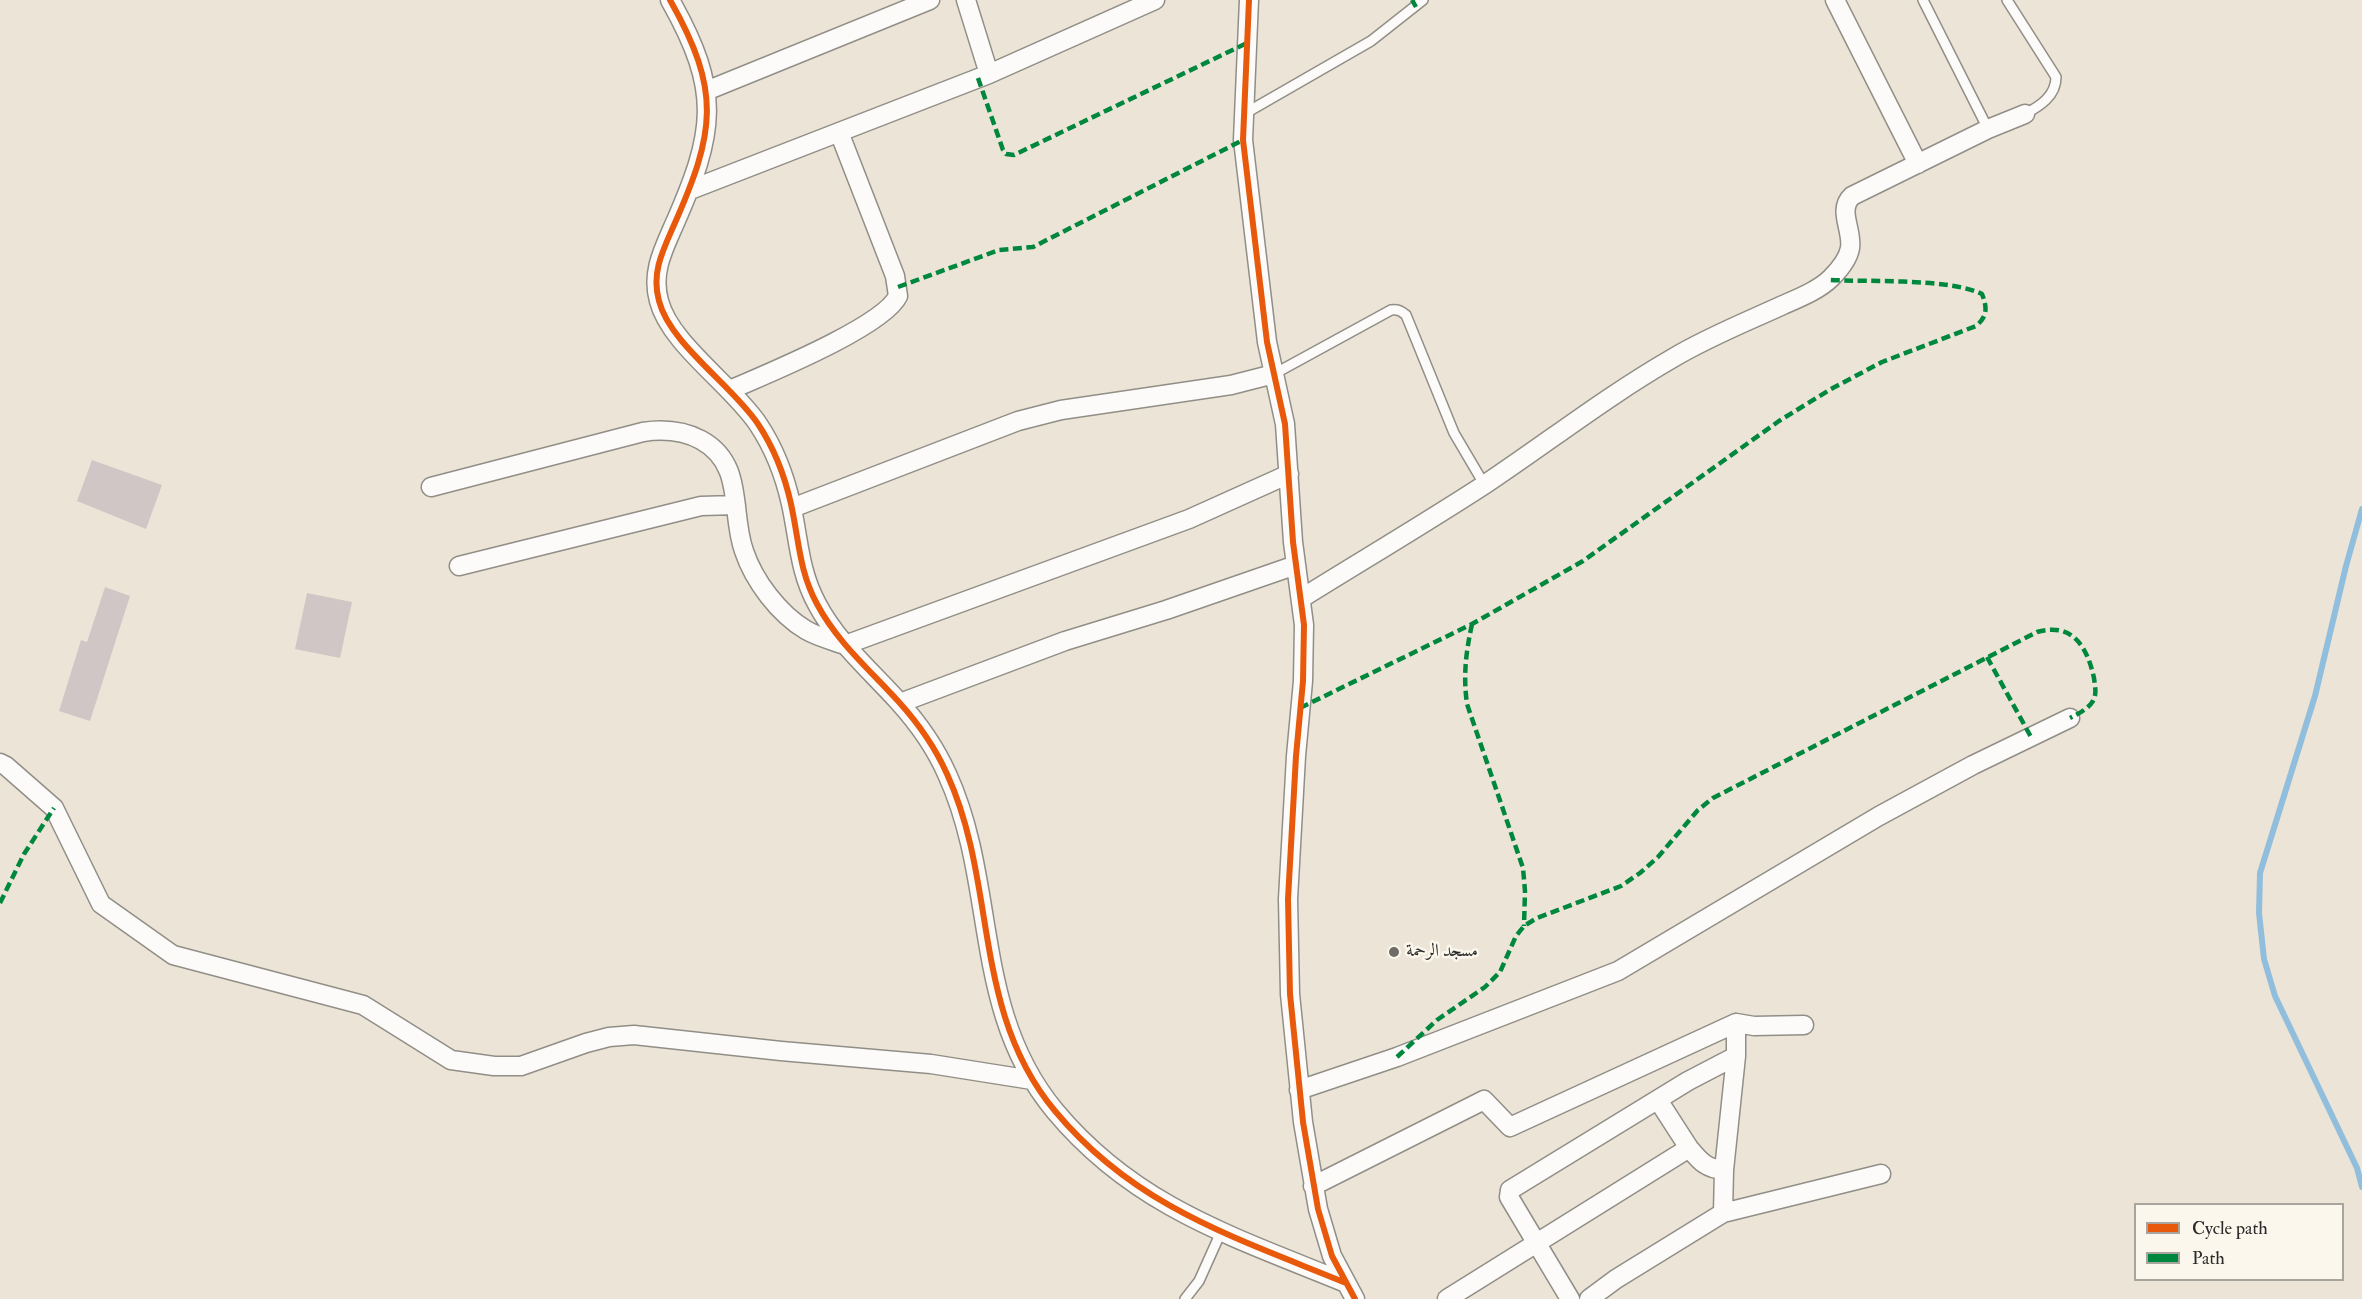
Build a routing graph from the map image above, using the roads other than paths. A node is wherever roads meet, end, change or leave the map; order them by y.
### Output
1 (670, 0) edge
2 (930, 0) edge
3 (966, 0) edge
4 (1155, 0) edge
5 (1249, 0) edge
6 (1423, 0) edge
7 (1835, 0) edge
8 (1923, 0) edge
9 (2007, 0) edge
10 (988, 74) junction
11 (706, 91) junction
12 (2025, 114) joint
13 (1243, 115) junction
14 (1988, 129) junction
15 (839, 132) junction
16 (1918, 164) junction
17 (690, 190) junction
18 (1274, 374) junction
19 (730, 390) junction
20 (1289, 474) junction
21 (1484, 484) junction
22 (431, 487) dead end
23 (736, 505) junction
24 (792, 508) junction
25 (1296, 564) junction
26 (459, 566) dead end
27 (1302, 598) junction
28 (845, 645) junction
29 (900, 703) junction
30 (2070, 718) dead end
31 (0, 763) edge
32 (1736, 1023) junction
33 (1804, 1025) dead end
34 (1736, 1056) junction
35 (1032, 1080) junction
36 (1299, 1090) junction
37 (1658, 1100) junction
38 (1689, 1148) junction
39 (1724, 1170) junction
40 (1881, 1174) dead end
41 (1313, 1186) junction
42 (1723, 1213) junction
43 (1221, 1232) junction
44 (1535, 1243) junction
45 (1350, 1291) edge
46 (1185, 1299) edge
47 (1447, 1299) edge
48 (1570, 1299) edge
49 (1589, 1299) edge

1 - 11 street
2 - 11 street
3 - 10 street
4 - 10 street
5 - 13 street
6 - 13 lane
7 - 16 street
8 - 14 lane
9 - 12 lane
10 - 15 street
11 - 17 street
12 - 14 street
13 - 18 street
14 - 16 street
15 - 17 street
15 - 19 street
16 - 21 street
17 - 19 street
18 - 20 street
18 - 21 lane
18 - 24 street
19 - 24 street
20 - 25 street
20 - 28 street
21 - 27 street
22 - 23 street
23 - 26 street
23 - 28 street
24 - 28 street
25 - 27 street
25 - 29 street
27 - 36 street
28 - 29 street
29 - 35 street
30 - 36 street
31 - 35 street
32 - 33 street
32 - 34 street
32 - 41 street
34 - 37 street
34 - 39 street
35 - 43 street
36 - 41 street
37 - 38 street
37 - 44 street
38 - 39 street
38 - 44 street
39 - 42 street
40 - 42 street
41 - 45 street
42 - 49 street
43 - 45 street
43 - 46 lane
44 - 47 street
44 - 48 street

